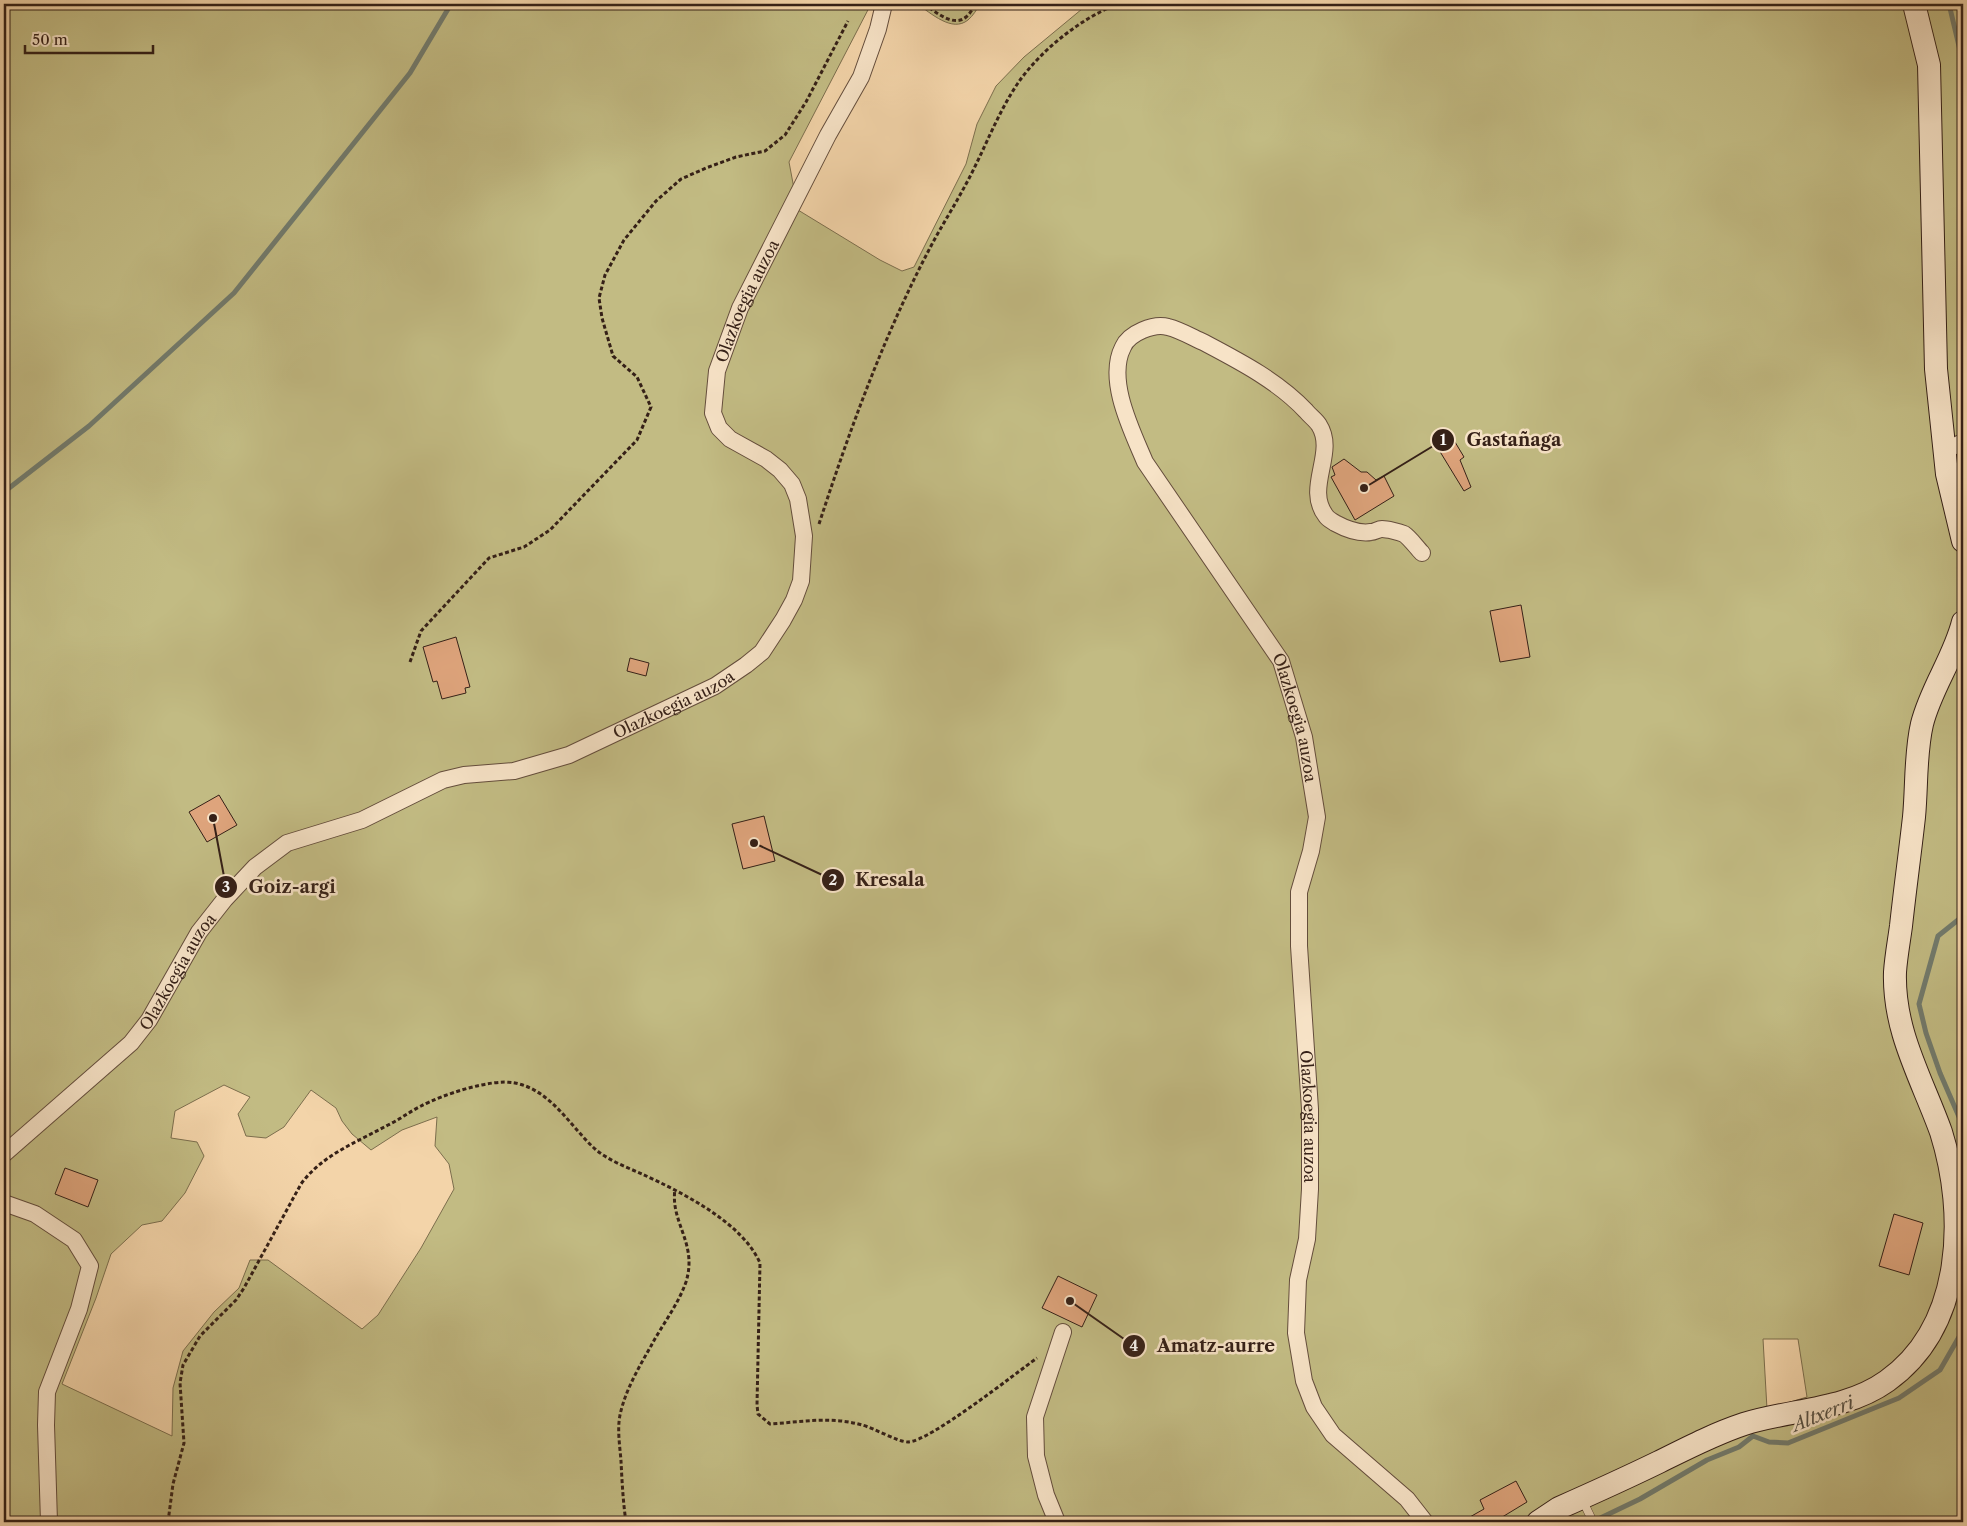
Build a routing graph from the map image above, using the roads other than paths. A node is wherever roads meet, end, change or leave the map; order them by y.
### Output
1 (884, 4) edge
2 (1914, 4) edge
3 (1954, 447) edge
4 (1963, 541) edge
5 (1422, 553) dead end
6 (1963, 622) edge
7 (4, 1154) edge
8 (4, 1203) edge
9 (1960, 1224) edge
10 (1063, 1332) dead end
11 (1584, 1504) junction
12 (49, 1522) edge
13 (1057, 1522) edge
14 (1425, 1522) edge
15 (1538, 1522) edge
16 (1594, 1522) edge

1 - 7 street, Olazkoegia auzoa
2 - 3 street
3 - 4 street
5 - 14 street, Olazkoegia auzoa
6 - 9 street
8 - 12 street
9 - 11 street
10 - 13 street
11 - 15 street
11 - 16 lane

